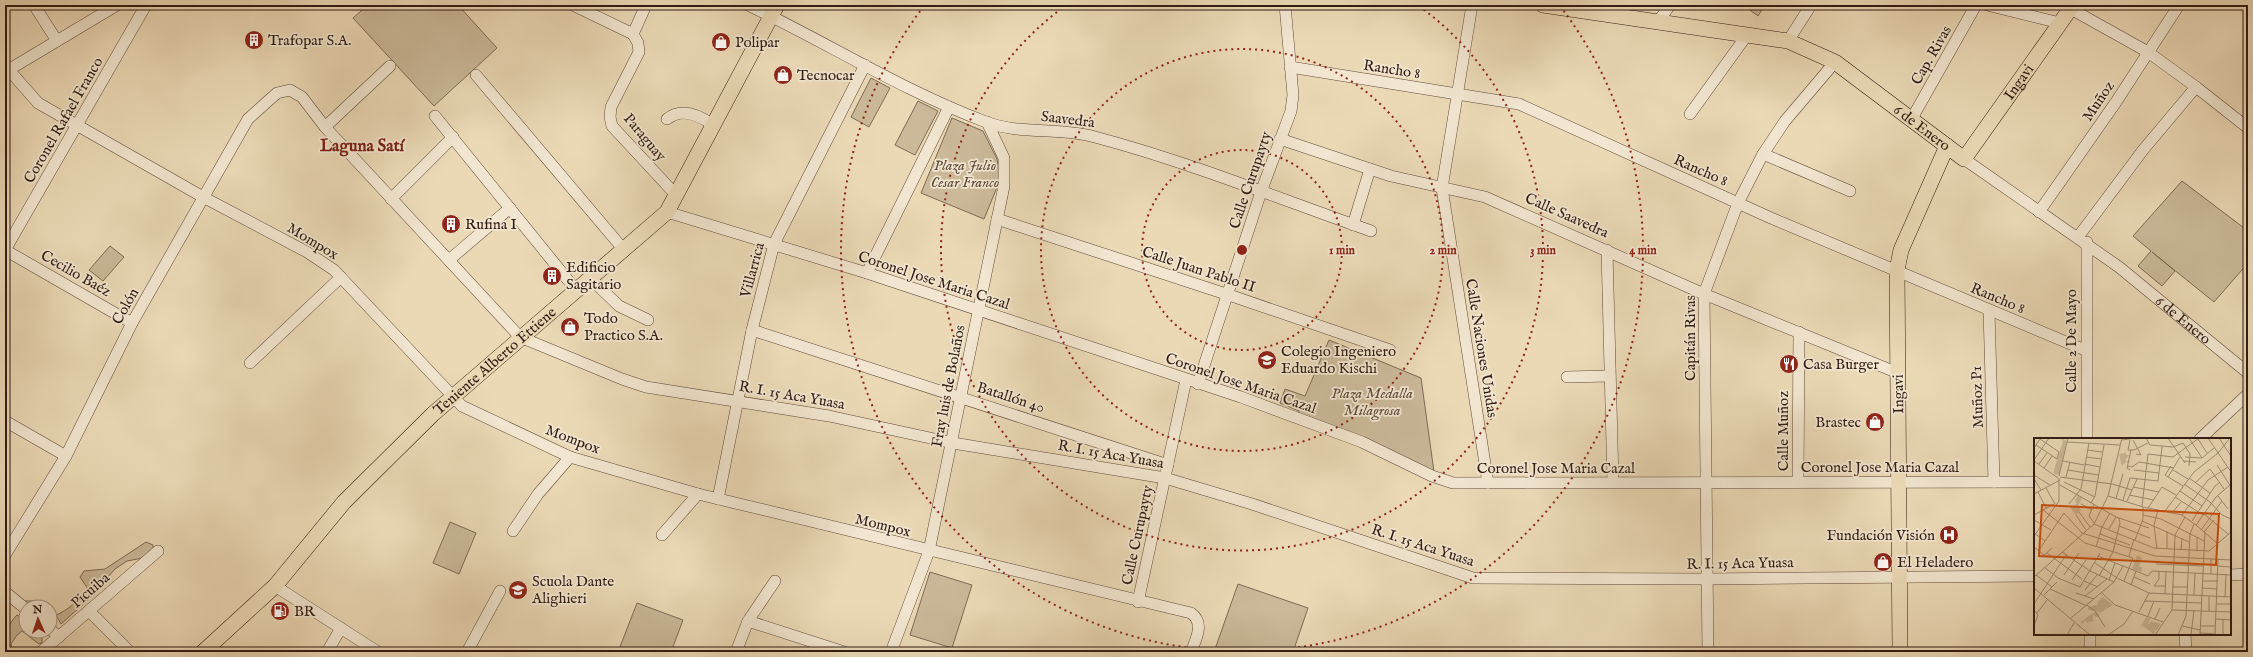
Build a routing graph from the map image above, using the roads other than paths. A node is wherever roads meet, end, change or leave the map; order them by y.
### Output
1 (34, 5) edge
2 (117, 5) edge
3 (146, 5) edge
4 (573, 5) edge
5 (646, 5) edge
6 (748, 5) edge
7 (1284, 5) edge
8 (1472, 5) edge
9 (1543, 5) edge
10 (1670, 5) edge
11 (1811, 5) edge
12 (1976, 5) edge
13 (1987, 5) edge
14 (2179, 5) edge
15 (1563, 6) edge
16 (2072, 7) edge
17 (774, 11) edge
18 (1658, 22) junction
19 (2060, 24) junction
20 (633, 34) junction
21 (1747, 35) junction
22 (57, 41) junction
23 (1788, 41) junction
24 (2148, 52) junction
25 (1835, 62) junction
26 (864, 65) junction
27 (390, 66) dead end
28 (1290, 67) junction
29 (7, 71) edge
30 (476, 75) dead end
31 (2196, 87) junction
32 (290, 90) joint
33 (1459, 95) junction
34 (949, 107) junction
35 (1690, 114) dead end
36 (436, 116) dead end
37 (667, 119) dead end
38 (1910, 120) junction
39 (987, 122) junction
40 (77, 124) junction
41 (713, 125) junction
42 (325, 127) junction
43 (2248, 128) edge
44 (452, 137) junction
45 (1280, 139) junction
46 (1947, 146) junction
47 (1763, 154) junction
48 (1964, 159) junction
49 (1370, 169) junction
50 (1442, 188) junction
51 (1850, 191) dead end
52 (1261, 192) junction
53 (676, 195) junction
54 (203, 197) junction
55 (391, 199) junction
56 (1738, 203) junction
57 (510, 208) junction
58 (667, 212) junction
59 (2039, 212) junction
60 (997, 219) junction
61 (1353, 225) junction
62 (1371, 231) dead end
63 (2082, 240) junction
64 (774, 244) junction
65 (5, 250) edge
66 (624, 250) junction
67 (1607, 250) junction
68 (449, 260) junction
69 (1897, 270) junction
70 (867, 273) junction
71 (341, 277) junction
72 (590, 278) junction
73 (576, 290) junction
74 (1229, 294) junction
75 (1704, 294) junction
76 (977, 310) junction
77 (1989, 311) junction
78 (648, 320) dead end
79 (132, 323) junction
80 (752, 330) junction
81 (1799, 332) junction
82 (520, 337) junction
83 (1390, 350) dead end
84 (2086, 350) junction
85 (250, 363) dead end
86 (1898, 373) junction
87 (2248, 373) edge
88 (1567, 376) dead end
89 (1610, 376) junction
90 (1186, 380) junction
91 (1198, 384) junction
92 (2248, 394) edge
93 (453, 396) junction
94 (960, 396) junction
95 (738, 400) junction
96 (5, 421) edge
97 (2087, 438) edge
98 (2201, 438) edge
99 (953, 443) junction
100 (66, 456) junction
101 (570, 457) junction
102 (1168, 466) junction
103 (1165, 478) junction
104 (1613, 482) junction
105 (1706, 482) junction
106 (1798, 482) junction
107 (1899, 482) junction
108 (1994, 482) junction
109 (2034, 482) edge
110 (1488, 483) junction
111 (698, 494) junction
112 (718, 499) junction
113 (513, 530) dead end
114 (662, 535) dead end
115 (158, 551) dead end
116 (929, 551) junction
117 (5, 555) edge
118 (2248, 574) edge
119 (2231, 575) edge
120 (1900, 576) junction
121 (2034, 576) edge
122 (1708, 579) junction
123 (775, 581) dead end
124 (275, 586) junction
125 (5, 592) edge
126 (500, 592) dead end
127 (1138, 602) junction
128 (18, 603) edge
129 (89, 611) junction
130 (748, 621) junction
131 (341, 628) junction
132 (2090, 635) edge
133 (2185, 635) edge
134 (59, 637) joint
135 (41, 652) edge
136 (130, 652) edge
137 (203, 652) edge
138 (326, 652) edge
139 (378, 652) edge
140 (468, 652) edge
141 (736, 652) edge
142 (844, 652) edge
143 (890, 652) edge
144 (1191, 652) edge
145 (1708, 652) edge
146 (1900, 652) edge
147 (2090, 652) edge
148 (2186, 652) edge

1 - 22 street
2 - 22 street
3 - 40 street, Coronel Rafael Franco
4 - 20 street
5 - 20 street
6 - 17 street, Saavedra
7 - 28 street, Calle Curupayty
8 - 33 street, Calle Naciones Unidas
9 - 15 main road, 6 de Enero
10 - 18 street
11 - 23 street
12 - 38 street, Cap. Rivas
13 - 19 street
14 - 24 street, Muñoz
15 - 18 main road, 6 de Enero
16 - 19 main road, Ingavi
16 - 24 street
17 - 26 street, Saavedra
17 - 41 main road, Teniente Alberto Ettiene
18 - 21 main road, 6 de Enero
19 - 48 main road, Ingavi
20 - 53 street, Paraguay
21 - 23 main road, 6 de Enero
21 - 35 street
22 - 29 street
23 - 25 main road, 6 de Enero
24 - 31 street
24 - 59 street, Muñoz
25 - 38 main road, 6 de Enero
25 - 47 street, Capitán Rivas
26 - 34 street, Saavedra
26 - 64 street, Villarrica
27 - 42 street
28 - 33 street, Rancho 8
28 - 45 street, Calle Curupayty
29 - 40 street, Mompox
30 - 66 street
31 - 43 street
31 - 63 street
32 - 42 street, R. I. 15 Aca Yuasa
32 - 54 street, Colón
33 - 50 street, Calle Naciones Unidas
33 - 56 street, Rancho 8
34 - 39 street, Saavedra
34 - 70 street
36 - 44 street
37 - 41 street
38 - 46 main road, 6 de Enero
39 - 52 street, Saavedra
39 - 60 street, Fray luis de Bolaños
40 - 54 street, Mompox
40 - 65 street, Coronel Rafael Franco
41 - 53 main road, Teniente Alberto Ettiene
42 - 55 street, R. I. 15 Aca Yuasa
44 - 55 street
44 - 57 street
45 - 49 street, Calle Saavedra
45 - 52 street, Calle Curupayty
46 - 48 main road, 6 de Enero
46 - 69 main road, Ingavi
47 - 51 street
47 - 56 street, Capitán Rivas
48 - 59 street, 6 de Enero
49 - 50 street, Calle Saavedra
49 - 61 street
50 - 67 street, Calle Saavedra
50 - 110 street, Calle Naciones Unidas
52 - 61 street, Saavedra
52 - 74 street, Calle Curupayty
53 - 58 main road, Teniente Alberto Ettiene
54 - 71 street, Mompox
54 - 79 street, Colón
55 - 68 street, R. I. 15 Aca Yuasa
56 - 69 street, Rancho 8
56 - 75 street, Capitán Rivas
57 - 68 street
57 - 73 street
58 - 64 street, Coronel Jose Maria Cazal
58 - 66 main road, Teniente Alberto Ettiene
59 - 63 street, 6 de Enero
60 - 74 street, Calle Juan Pablo II
60 - 76 street, Fray luis de Bolaños
61 - 62 street, Saavedra
63 - 84 street, Calle 2 De Mayo
63 - 87 street, 6 de Enero
64 - 70 street, Coronel Jose Maria Cazal
64 - 80 street, Villarrica
65 - 79 street, Cecilio Baéz
66 - 72 main road, Teniente Alberto Ettiene
67 - 75 street, Calle Saavedra
67 - 89 street
68 - 82 street, R. I. 15 Aca Yuasa
69 - 77 street, Rancho 8
69 - 86 main road, Ingavi
70 - 76 street, Coronel Jose Maria Cazal
71 - 85 street
71 - 93 street, Mompox
72 - 73 main road, Teniente Alberto Ettiene
72 - 78 street
73 - 82 main road, Teniente Alberto Ettiene
74 - 83 street, Calle Juan Pablo II
74 - 91 street, Calle Curupayty
75 - 81 street, Calle Saavedra
75 - 105 street, Capitán Rivas
76 - 90 street, Coronel Jose Maria Cazal
76 - 94 street, Fray luis de Bolaños
77 - 84 street, Rancho 8
77 - 108 street, Muñoz P1
79 - 100 street, Colón
80 - 94 street, Batallón 40
80 - 95 street, Villarrica
81 - 86 street, Calle Saavedra
81 - 106 street, Calle Muñoz
82 - 93 main road, Teniente Alberto Ettiene
82 - 95 street, R. I. 15 Aca Yuasa
84 - 97 street, Calle 2 De Mayo
86 - 107 main road, Ingavi
88 - 89 street
89 - 104 street
90 - 91 street, Coronel Jose Maria Cazal
90 - 102 street, Calle Curupayty
91 - 110 street, Coronel Jose Maria Cazal
92 - 98 street
93 - 101 street, Mompox
93 - 124 main road, Teniente Alberto Ettiene
94 - 99 street, Fray luis de Bolaños
94 - 102 street, Batallón 40
95 - 99 street, R. I. 15 Aca Yuasa
95 - 112 street, Villarrica
96 - 100 street
99 - 103 street, R. I. 15 Aca Yuasa
99 - 116 street, Fray luis de Bolaños
100 - 117 street, Colón
101 - 111 street, Mompox
101 - 113 street
102 - 103 street, Calle Curupayty
103 - 122 street, R. I. 15 Aca Yuasa
103 - 127 street, Calle Curupayty
104 - 105 street, Coronel Jose Maria Cazal
104 - 110 street, Coronel Jose Maria Cazal
105 - 106 street, Coronel Jose Maria Cazal
105 - 122 street, Capitán Rivas
106 - 107 street, Coronel Jose Maria Cazal
107 - 108 street, Coronel Jose Maria Cazal
107 - 120 main road, Ingavi
108 - 109 street, Coronel Jose Maria Cazal
111 - 112 street, Mompox
111 - 114 street
112 - 116 street, Mompox
115 - 129 street, Picuiba
116 - 127 street, Mompox
116 - 143 street, Fray luis de Bolaños
118 - 119 street
120 - 121 street, R. I. 15 Aca Yuasa
120 - 122 street, R. I. 15 Aca Yuasa
120 - 146 main road, Ingavi
122 - 145 street, Capitán Rivas
123 - 130 street
124 - 131 street
124 - 137 main road, Teniente Alberto Ettiene
125 - 128 street
126 - 140 street
127 - 144 street, Mompox
129 - 134 street, Picuiba
129 - 136 street
130 - 141 street
130 - 142 street
131 - 138 street
131 - 139 street
132 - 147 street
133 - 148 street
134 - 135 street, Picuiba

